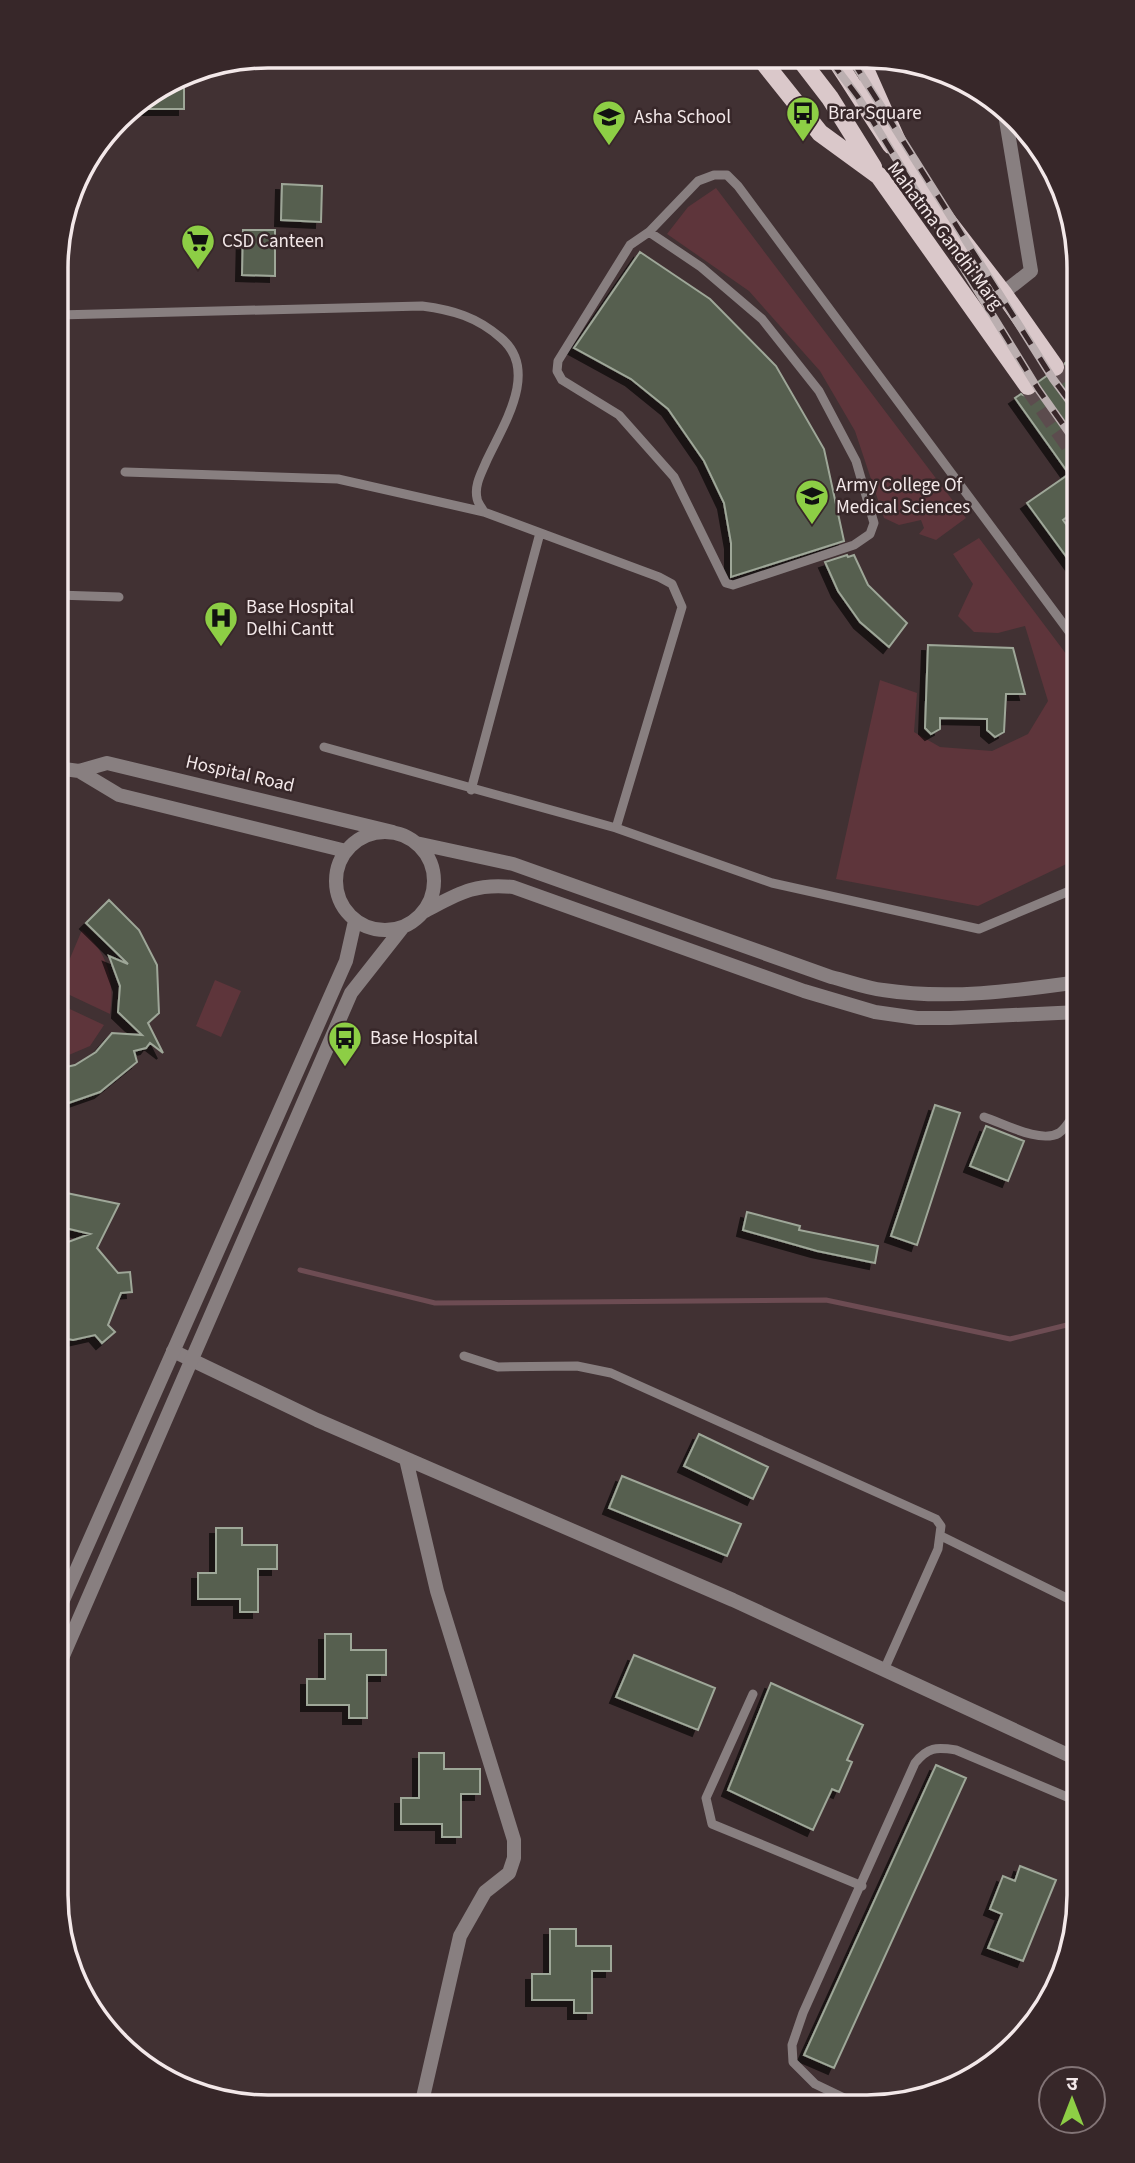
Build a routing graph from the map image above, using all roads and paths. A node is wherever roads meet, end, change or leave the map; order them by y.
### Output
1 (768, 68) edge
2 (807, 68) edge
3 (841, 68) edge
4 (865, 68) edge
5 (1007, 126) edge
6 (912, 175) junction
7 (879, 176) junction
8 (649, 232) junction
9 (1003, 293) junction
10 (68, 315) edge
11 (1055, 367) tunnel mouth
12 (1028, 386) tunnel mouth
13 (125, 472) dead end
14 (484, 512) junction
15 (540, 533) junction
16 (68, 595) edge
17 (119, 597) dead end
18 (1067, 629) edge
19 (324, 747) dead end
20 (68, 770) edge
21 (79, 771) junction
22 (471, 790) junction
23 (616, 828) junction
24 (393, 832) junction
25 (416, 843) junction
26 (346, 851) junction
27 (1067, 892) edge
28 (424, 912) junction
29 (355, 920) junction
30 (403, 927) junction
31 (1067, 984) edge
32 (1067, 1013) edge
33 (984, 1117) dead end
34 (1066, 1123) edge
35 (173, 1351) junction
36 (464, 1356) dead end
37 (192, 1360) junction
38 (406, 1459) junction
39 (941, 1536) junction
40 (68, 1589) edge
41 (1066, 1598) edge
42 (68, 1644) edge
43 (884, 1670) junction
44 (754, 1694) dead end
45 (1066, 1754) edge
46 (1066, 1796) edge
47 (862, 1886) junction
48 (424, 2095) edge
49 (838, 2095) edge

1 - 7 main road, Mahatma Gandhi Marg
2 - 7 main road
3 - 6 main road
4 - 6 main road, Mahatma Gandhi Marg
5 - 9 street
6 - 9 main road, Mahatma Gandhi Marg
7 - 12 main road, Mahatma Gandhi Marg
8 - 8 lane
8 - 18 lane
9 - 11 main road, Mahatma Gandhi Marg
10 - 14 lane
13 - 14 lane
14 - 15 lane
15 - 22 lane
15 - 23 lane
16 - 17 lane
19 - 22 lane
20 - 21 street, Hospital Road
21 - 24 street, Hospital Road
21 - 26 street, Hospital Road
22 - 23 lane
23 - 27 lane
24 - 25 street
24 - 26 street
25 - 28 street
25 - 31 street
26 - 29 street
28 - 30 street
28 - 32 street
29 - 30 street
29 - 35 street
30 - 37 street
33 - 34 lane
35 - 37 street
35 - 40 street
36 - 39 lane
37 - 38 street
37 - 42 street
38 - 43 street
38 - 48 street
39 - 41 lane
39 - 43 lane
43 - 45 street
44 - 47 lane
46 - 47 lane
47 - 49 lane

